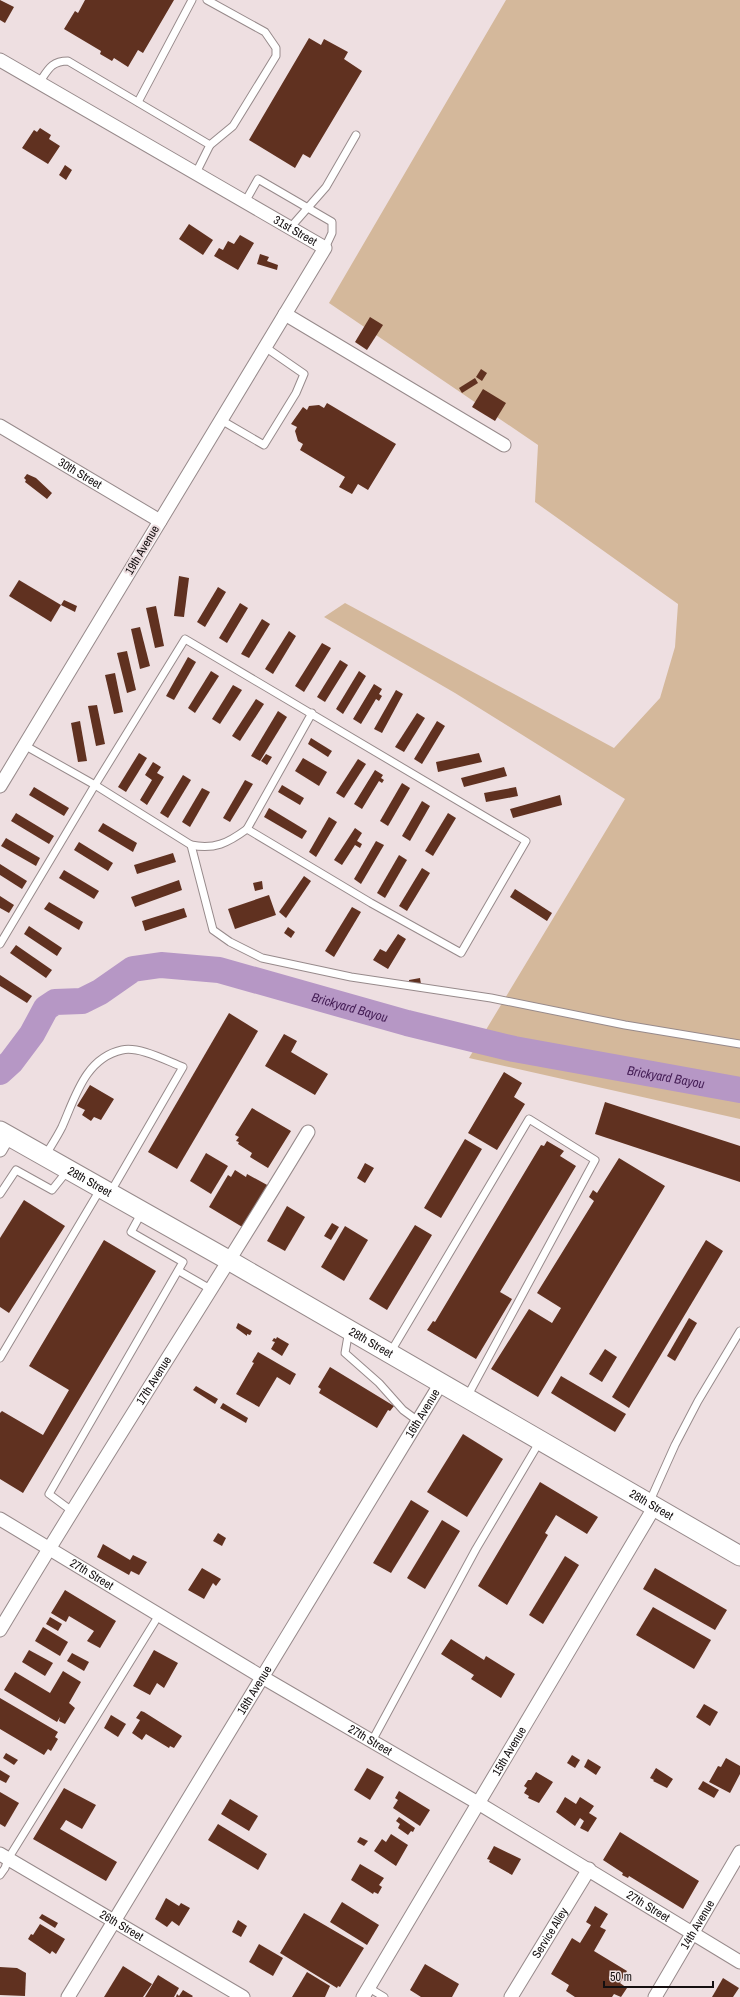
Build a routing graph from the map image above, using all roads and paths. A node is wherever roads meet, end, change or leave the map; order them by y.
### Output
1 (192, 0) edge
2 (207, 0) edge
3 (0, 60) edge
4 (39, 83) junction
5 (138, 102) junction
6 (356, 135) dead end
7 (210, 145) junction
8 (196, 173) junction
9 (245, 202) junction
10 (308, 207) junction
11 (290, 228) junction
12 (324, 248) junction
13 (285, 314) junction
14 (265, 347) junction
15 (221, 420) junction
16 (0, 426) edge
17 (504, 444) dead end
18 (160, 521) junction
19 (312, 713) junction
20 (24, 745) junction
21 (95, 785) junction
22 (0, 786) edge
23 (247, 830) junction
24 (191, 845) junction
25 (0, 944) edge
26 (740, 1044) edge
27 (308, 1132) dead end
28 (3, 1139) edge
29 (45, 1156) junction
30 (68, 1170) junction
31 (105, 1191) junction
32 (0, 1194) edge
33 (142, 1211) junction
34 (230, 1261) junction
35 (179, 1271) junction
36 (212, 1290) junction
37 (349, 1330) junction
38 (740, 1331) edge
39 (390, 1354) junction
40 (0, 1358) edge
41 (441, 1383) junction
42 (467, 1398) junction
43 (418, 1421) junction
44 (541, 1440) junction
45 (652, 1504) junction
46 (72, 1511) junction
47 (0, 1519) edge
48 (48, 1549) junction
49 (740, 1556) edge
50 (159, 1615) junction
51 (0, 1630) edge
52 (262, 1677) junction
53 (372, 1741) junction
54 (478, 1803) junction
55 (740, 1852) edge
56 (4, 1856) edge
57 (589, 1869) junction
58 (0, 1875) edge
59 (116, 1922) junction
60 (692, 1933) junction
61 (740, 1962) edge
62 (366, 1992) edge
63 (68, 1997) edge
64 (243, 1997) edge
65 (384, 1997) edge
66 (511, 1997) edge
67 (655, 1997) edge

1 - 5 lane
2 - 7 lane
3 - 4 street, 31st Street
4 - 5 lane
4 - 8 street, 31st Street
5 - 7 lane
6 - 10 lane
7 - 8 lane
8 - 9 street, 31st Street
9 - 10 lane
9 - 11 street, 31st Street
10 - 11 lane
10 - 12 lane
11 - 12 street, 31st Street
12 - 13 street, 31st Street
13 - 14 street, 19th Avenue
13 - 17 street
14 - 15 street, 19th Avenue
14 - 15 lane
15 - 18 street, 19th Avenue
16 - 18 street, 30th Street
18 - 20 street, 19th Avenue
19 - 21 lane
19 - 23 lane
19 - 23 lane
20 - 21 lane
20 - 22 street, 19th Avenue
21 - 24 lane
21 - 25 lane
23 - 24 lane
24 - 26 lane
27 - 34 street, 17th Avenue
28 - 29 main road, 28th Street
29 - 30 main road, 28th Street
29 - 31 lane
30 - 31 main road, 28th Street
30 - 32 lane
31 - 33 main road, 28th Street
31 - 40 lane
33 - 34 main road, 28th Street
33 - 35 lane
34 - 36 street, 17th Avenue
34 - 37 main road, 28th Street
35 - 36 lane
35 - 46 lane
36 - 46 street, 17th Avenue
37 - 39 main road, 28th Street
37 - 43 lane
38 - 45 lane
39 - 41 main road, 28th Street
39 - 42 lane
41 - 42 main road, 28th Street
41 - 43 street, 16th Avenue
42 - 44 main road, 28th Street
43 - 52 street, 16th Avenue
44 - 45 main road, 28th Street
44 - 53 lane
45 - 49 main road, 28th Street
45 - 54 street, 15th Avenue
46 - 48 street, 17th Avenue
47 - 48 street, 27th Street
48 - 50 street, 27th Street
48 - 51 street, 17th Avenue
50 - 52 street, 27th Street
50 - 56 lane
52 - 53 street, 27th Street
52 - 59 street, 16th Avenue
53 - 54 street, 27th Street
54 - 57 street, 27th Street
54 - 62 street, 15th Avenue
55 - 60 street, 14th Avenue
56 - 58 lane
56 - 59 street, 26th Street
57 - 60 street, 27th Street
57 - 66 street, Service Alley
59 - 63 street, 16th Avenue
59 - 64 street, 26th Street
60 - 61 street, 27th Street
60 - 67 street, 14th Avenue
62 - 65 lane

